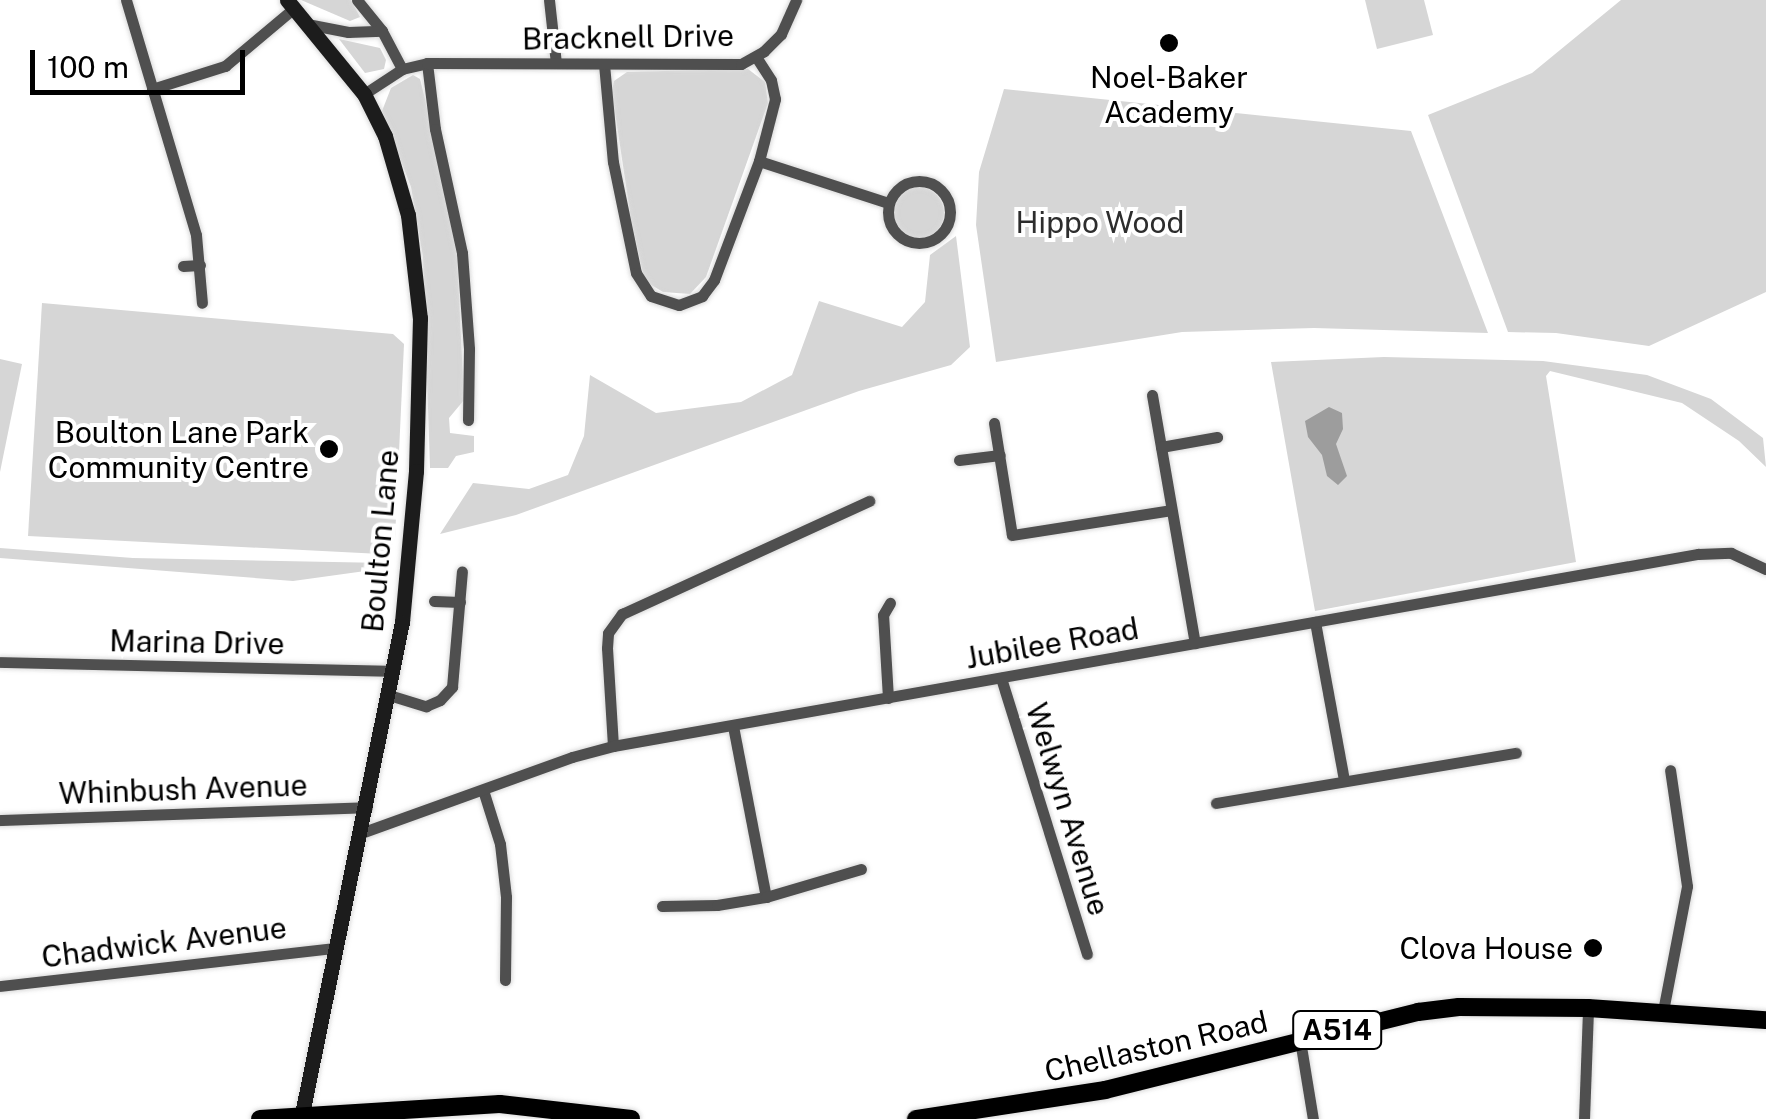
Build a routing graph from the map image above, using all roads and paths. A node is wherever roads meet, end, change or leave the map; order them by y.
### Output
1 (126, 0) edge
2 (357, 0) edge
3 (549, 0) edge
4 (796, 0) edge
5 (291, 4) edge
6 (306, 24) junction
7 (382, 31) junction
8 (756, 57) junction
9 (428, 64) junction
10 (556, 64) junction
11 (604, 64) junction
12 (402, 69) junction
13 (152, 90) junction
14 (364, 94) junction
15 (759, 161) junction
16 (888, 203) junction
17 (200, 265) junction
18 (183, 266) dead end
19 (202, 303) dead end
20 (1152, 395) dead end
21 (468, 420) dead end
22 (994, 423) dead end
23 (1217, 438) dead end
24 (1161, 447) junction
25 (1000, 455) junction
26 (958, 460) dead end
27 (869, 501) dead end
28 (1171, 510) junction
29 (1764, 567) edge
30 (462, 571) dead end
31 (434, 601) dead end
32 (460, 602) junction
33 (890, 602) dead end
34 (1315, 622) junction
35 (1195, 643) junction
36 (0, 662) edge
37 (393, 671) junction
38 (1002, 678) junction
39 (389, 696) junction
40 (888, 698) junction
41 (733, 726) junction
42 (613, 746) junction
43 (1516, 753) dead end
44 (1670, 770) dead end
45 (1344, 780) junction
46 (483, 790) junction
47 (1216, 803) dead end
48 (367, 807) junction
49 (0, 820) edge
50 (361, 833) junction
51 (861, 869) dead end
52 (766, 897) junction
53 (662, 906) dead end
54 (334, 948) junction
55 (1086, 954) dead end
56 (505, 980) dead end
57 (0, 986) edge
58 (1588, 1008) junction
59 (1663, 1011) junction
60 (1766, 1020) edge
61 (1300, 1040) junction
62 (459, 1112) edge
63 (301, 1116) edge
64 (260, 1119) edge
65 (631, 1119) edge
66 (916, 1119) edge
67 (1312, 1119) edge
68 (1584, 1119) edge

1 - 13 street
2 - 7 street
3 - 10 street
4 - 8 street, Bracknell Drive
5 - 6 street, Boulton Lane
5 - 13 street
6 - 7 street
6 - 14 street, Boulton Lane
7 - 12 street
8 - 11 street, Bracknell Drive
8 - 15 street
9 - 10 street, Bracknell Drive
9 - 12 street, Bracknell Drive
9 - 21 street
10 - 11 street, Bracknell Drive
11 - 15 street
12 - 14 street
13 - 17 street
14 - 37 street, Boulton Lane
15 - 16 street
16 - 16 street
17 - 18 street
17 - 19 street
20 - 24 street
22 - 25 street
23 - 24 street
24 - 28 street
25 - 26 street
25 - 28 street
27 - 42 street
28 - 35 street
29 - 34 street, Jubilee Road
30 - 32 street
31 - 32 street
32 - 39 street
33 - 40 street
34 - 35 street, Jubilee Road
34 - 45 street
35 - 38 street, Jubilee Road
36 - 37 street, Marina Drive
37 - 39 street, Boulton Lane
38 - 40 street, Jubilee Road
38 - 55 street, Welwyn Avenue
39 - 48 street, Boulton Lane
40 - 41 street, Jubilee Road
41 - 42 street, Jubilee Road
41 - 52 street
42 - 46 street, Jubilee Road
43 - 45 street
44 - 59 street
45 - 47 street
46 - 50 street, Jubilee Road
46 - 56 street
48 - 49 street, Whinbush Avenue
48 - 50 street, Boulton Lane
50 - 54 street, Boulton Lane
51 - 52 street
52 - 53 street
54 - 57 street, Chadwick Avenue
54 - 63 street, Boulton Lane
58 - 59 main road, Chellaston Road / A514
58 - 61 main road, Chellaston Road / A514
58 - 68 street
59 - 60 main road, Chellaston Road / A514
61 - 66 main road, Chellaston Road / A514
61 - 67 street
62 - 63 main road
62 - 65 main road
63 - 64 main road

